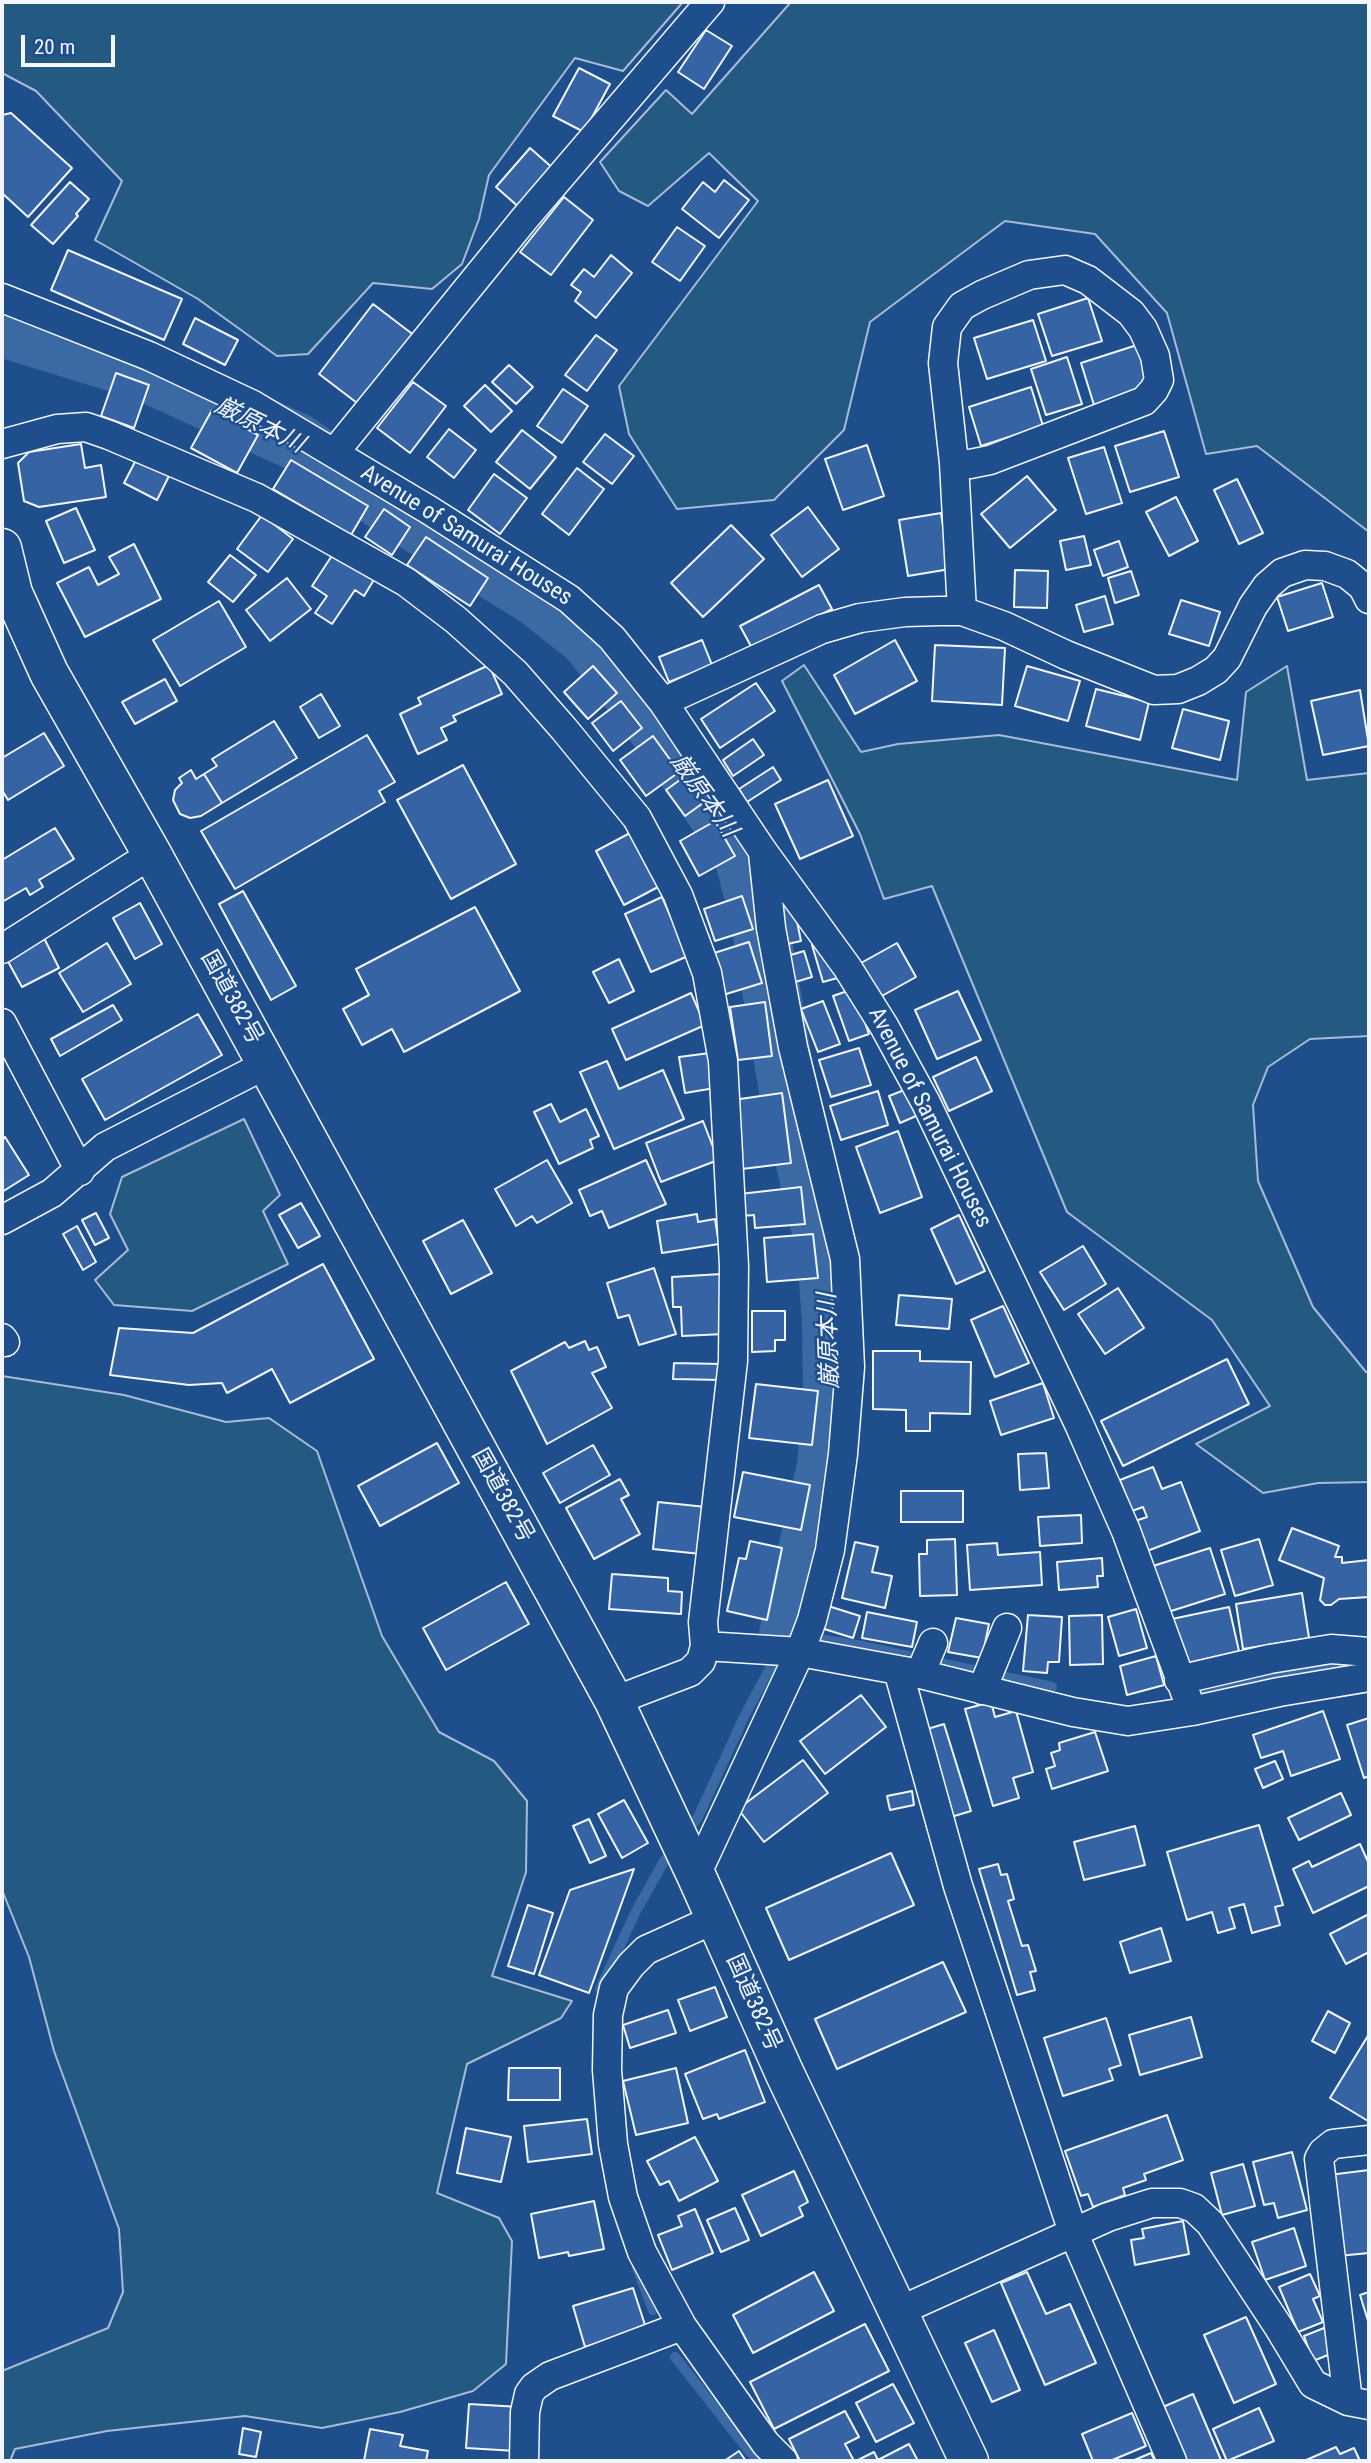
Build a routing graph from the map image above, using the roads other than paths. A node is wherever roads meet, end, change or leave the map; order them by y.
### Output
1 (710, 2) edge
2 (2, 298) edge
3 (2, 444) edge
4 (334, 453) junction
5 (954, 463) junction
6 (2, 548) edge
7 (1369, 599) edge
8 (962, 611) junction
9 (663, 702) junction
10 (762, 850) junction
11 (152, 854) junction
12 (2, 949) edge
13 (2, 1023) edge
14 (267, 1064) junction
15 (80, 1171) junction
16 (2, 1220) edge
17 (1007, 1628) dead end
18 (794, 1644) junction
19 (705, 1646) junction
20 (1369, 1651) edge
21 (919, 1663) junction
22 (1369, 1677) edge
23 (987, 1678) junction
24 (1179, 1680) junction
25 (1227, 1685) junction
26 (614, 1702) junction
27 (1192, 1711) junction
28 (693, 1868) junction
29 (715, 1919) junction
30 (1369, 2140) edge
31 (1073, 2232) junction
32 (897, 2312) junction
33 (682, 2326) junction
34 (1359, 2403) edge
35 (524, 2461) edge
36 (783, 2461) edge
37 (969, 2461) edge
38 (1172, 2461) edge

1 - 4 street
2 - 4 street, Avenue of Samurai Houses
3 - 19 street
4 - 9 street, Avenue of Samurai Houses
5 - 5 street
5 - 8 street
6 - 11 highway, 国道382号
7 - 8 street
8 - 9 street
9 - 10 street, Avenue of Samurai Houses
10 - 18 street
10 - 24 street, Avenue of Samurai Houses
11 - 12 street
11 - 14 highway, 国道382号
13 - 15 street
14 - 15 street
14 - 26 highway, 国道382号
15 - 16 street
17 - 23 street
18 - 19 street
18 - 21 street
18 - 28 street
19 - 26 street
20 - 25 street
21 - 23 street
21 - 31 street
22 - 25 street
23 - 27 street
24 - 25 street
24 - 27 street, Avenue of Samurai Houses
25 - 27 street
26 - 28 highway, 国道382号
28 - 29 highway, 国道382号
29 - 32 highway, 国道382号
29 - 33 street
30 - 34 street
31 - 32 street
31 - 34 street
31 - 38 street
32 - 37 highway, 国道382号
33 - 35 street
33 - 36 street

